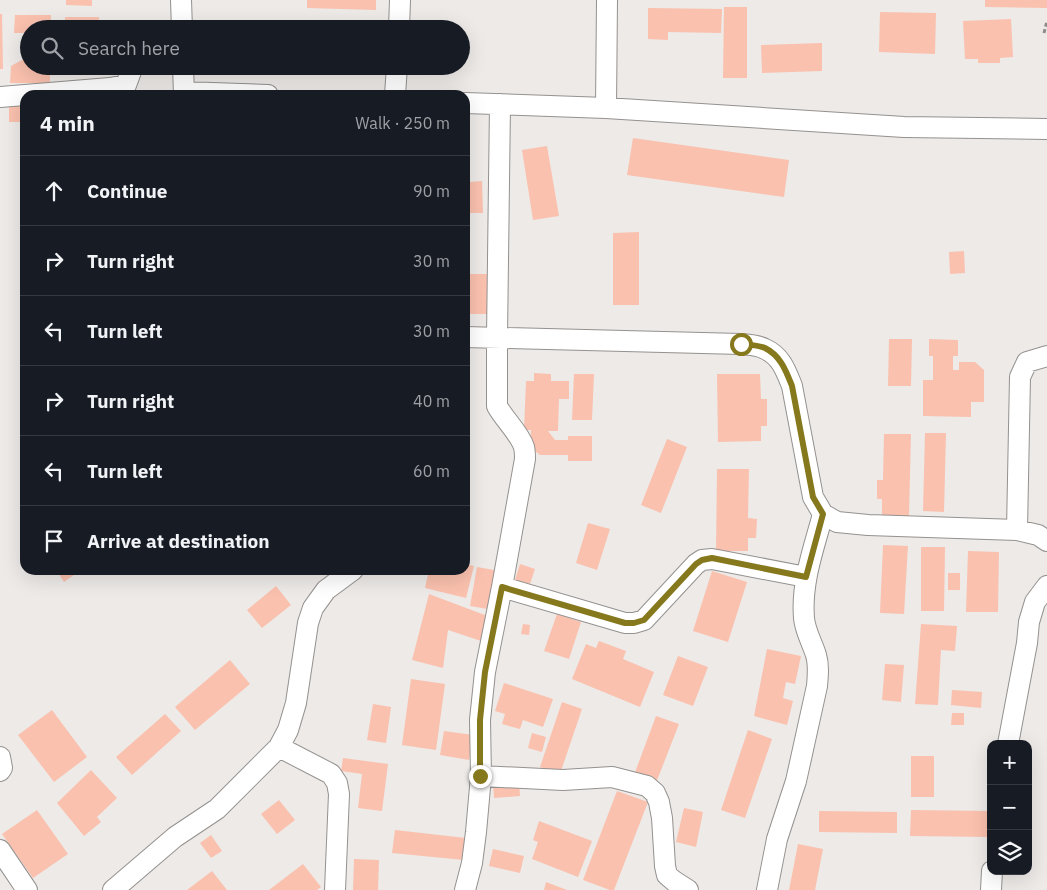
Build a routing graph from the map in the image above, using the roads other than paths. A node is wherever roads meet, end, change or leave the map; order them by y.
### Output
1 (181, 0) edge
2 (400, 0) edge
3 (607, 0) edge
4 (182, 20) edge
5 (399, 20) edge
6 (130, 75) edge
7 (183, 75) edge
8 (396, 75) edge
9 (86, 90) edge
10 (184, 90) edge
11 (395, 90) edge
12 (20, 95) edge
13 (0, 97) edge
14 (470, 103) edge
15 (500, 104) junction
16 (606, 108) junction
17 (1047, 129) edge
18 (470, 337) edge
19 (496, 337) junction
20 (1047, 356) edge
21 (823, 514) junction
22 (1017, 530) junction
23 (1047, 541) edge
24 (347, 575) edge
25 (806, 577) junction
26 (1047, 586) edge
27 (502, 587) junction
28 (1009, 740) edge
29 (280, 747) junction
30 (0, 757) edge
31 (0, 771) edge
32 (480, 776) junction
33 (0, 850) edge
34 (992, 875) edge
35 (27, 890) edge
36 (113, 890) edge
37 (335, 890) edge
38 (465, 890) edge
39 (688, 890) edge
40 (767, 890) edge
41 (991, 890) edge

1 - 4 street
2 - 5 street
3 - 16 street
6 - 9 street
7 - 10 street
8 - 11 street
12 - 13 street
14 - 15 street
15 - 16 street
15 - 19 street
16 - 17 street
18 - 19 street
19 - 21 street
19 - 27 street
20 - 22 street
21 - 22 street
21 - 25 street
22 - 23 street
24 - 29 street
25 - 27 street
25 - 40 street
26 - 28 street
27 - 32 street
29 - 36 street
29 - 37 street
30 - 31 street
32 - 38 street
32 - 39 street
33 - 35 street
34 - 41 street

